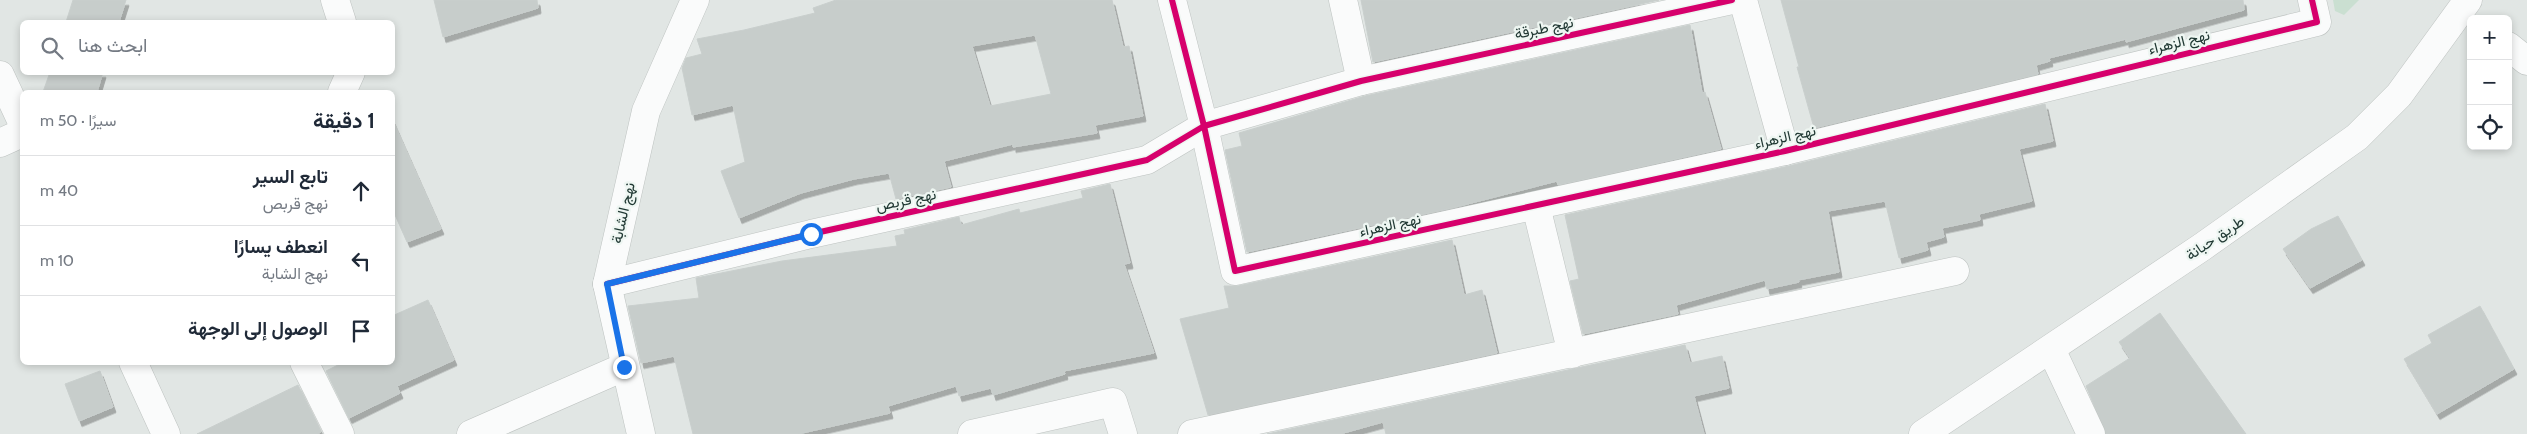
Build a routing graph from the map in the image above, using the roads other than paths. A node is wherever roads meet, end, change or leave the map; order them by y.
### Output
1 (336, 0) edge
2 (695, 0) edge
3 (1172, 0) edge
4 (1343, 0) edge
5 (1732, 0) edge
6 (1743, 0) edge
7 (2312, 0) edge
8 (2468, 9) edge
9 (341, 20) edge
10 (2512, 49) edge
11 (2527, 60) edge
12 (0, 75) edge
13 (350, 75) edge
14 (1361, 81) junction
15 (343, 90) edge
16 (20, 118) edge
17 (1204, 126) junction
18 (20, 134) edge
19 (0, 143) edge
20 (1785, 151) junction
21 (1536, 206) junction
22 (1954, 271) dead end
23 (607, 284) junction
24 (2051, 349) junction
25 (1572, 354) junction
26 (134, 365) edge
27 (306, 365) edge
28 (624, 367) junction
29 (166, 434) edge
30 (340, 434) edge
31 (471, 434) edge
32 (641, 434) edge
33 (972, 434) edge
34 (1122, 434) edge
35 (1192, 434) edge
36 (1923, 434) edge
37 (2091, 434) edge

1 - 9 street
2 - 23 street, نهج الشابة
3 - 17 street
4 - 14 street
5 - 14 street, نهج طبرقة
6 - 20 street
7 - 20 street, نهج الزهراء
8 - 24 street, طريق حبانة
10 - 11 street
12 - 16 street
13 - 15 street
14 - 17 street, نهج طبرقة
17 - 21 street, نهج الزهراء
17 - 23 street, نهج قربص
18 - 19 street
20 - 21 street, نهج الزهراء
21 - 25 street
22 - 25 street
23 - 28 street, نهج الشابة
24 - 36 street, طريق حبانة
24 - 37 street
25 - 35 street
26 - 29 street
27 - 30 street
28 - 31 street
28 - 32 street, نهج الشابة
33 - 34 street

